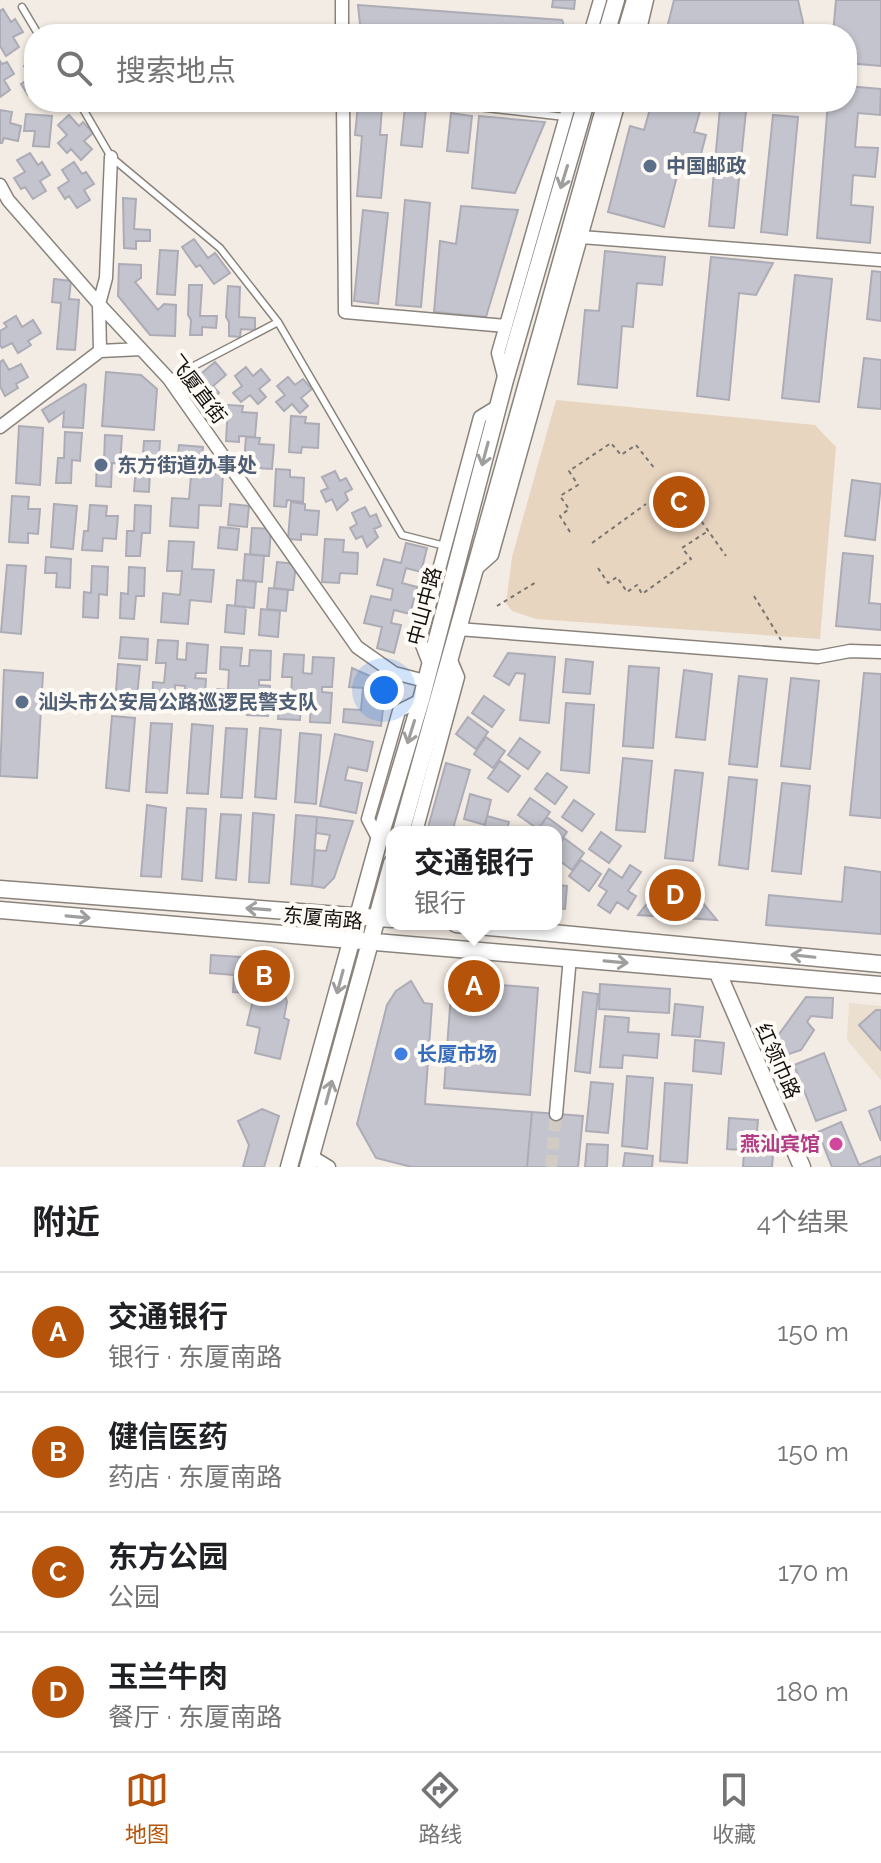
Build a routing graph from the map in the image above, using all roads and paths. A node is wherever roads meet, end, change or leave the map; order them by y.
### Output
1 (342, 0) edge
2 (600, 0) edge
3 (616, 0) edge
4 (635, 0) edge
5 (647, 0) edge
6 (22, 7) dead end
7 (32, 24) edge
8 (342, 24) edge
9 (593, 24) edge
10 (609, 24) edge
11 (628, 24) edge
12 (641, 24) edge
13 (85, 112) edge
14 (343, 112) edge
15 (522, 112) edge
16 (567, 112) edge
17 (583, 112) edge
18 (603, 112) edge
19 (616, 112) edge
20 (566, 117) junction
21 (578, 131) junction
22 (111, 157) junction
23 (0, 185) edge
24 (541, 207) junction
25 (550, 224) junction
26 (581, 237) junction
27 (563, 253) junction
28 (881, 260) edge
29 (570, 276) junction
30 (99, 304) junction
31 (278, 322) junction
32 (506, 326) junction
33 (141, 349) junction
34 (100, 351) junction
35 (531, 368) junction
36 (169, 379) junction
37 (505, 380) junction
38 (537, 395) junction
39 (498, 406) junction
40 (0, 427) edge
41 (655, 469) dead end
42 (646, 504) dead end
43 (697, 515) dead end
44 (708, 531) junction
45 (570, 532) dead end
46 (592, 543) dead end
47 (445, 546) junction
48 (726, 556) dead end
49 (598, 568) dead end
50 (474, 571) junction
51 (538, 581) dead end
52 (754, 596) dead end
53 (497, 606) dead end
54 (458, 629) junction
55 (881, 652) edge
56 (790, 655) junction
57 (450, 658) junction
58 (429, 663) junction
59 (425, 681) junction
60 (403, 826) edge
61 (418, 826) edge
62 (0, 889) edge
63 (0, 910) edge
64 (359, 917) junction
65 (384, 918) edge
66 (520, 930) edge
67 (352, 941) junction
68 (370, 942) junction
69 (570, 957) junction
70 (881, 964) edge
71 (717, 971) junction
72 (881, 985) edge
73 (556, 1114) tunnel mouth
74 (310, 1162) edge
75 (288, 1166) edge
76 (329, 1167) edge
77 (802, 1167) edge

1 - 8 street
2 - 9 street
3 - 10 main road
4 - 11 main road
5 - 12 street
6 - 7 lane
13 - 22 lane
14 - 32 street
15 - 20 lane
16 - 20 street
17 - 21 main road, 中山中路
18 - 27 main road, 中山中路
19 - 26 street
20 - 21 street
20 - 24 street
21 -> 25 main road, 中山中路
22 - 30 street
22 - 31 lane
23 - 30 street, 飞厦直街
24 - 25 street
24 - 32 street
25 - 37 main road, 中山中路
26 - 28 street
26 - 29 street
27 - 29 street
27 - 35 main road, 中山中路
29 - 38 street
30 - 33 street, 飞厦直街
30 - 34 street
31 - 36 lane
31 - 47 lane
32 - 37 street
33 - 34 street
33 - 36 street, 飞厦直街
34 - 40 street
35 - 38 street
35 - 50 main road, 中山中路
36 - 59 street, 飞厦直街
37 - 39 main road, 中山中路
38 - 50 street
39 - 47 street
39 -> 58 main road, 中山中路
41 - 45 path
42 - 46 path
43 - 44 path
44 - 48 path
44 - 49 path
47 - 58 street
50 - 54 main road, 中山中路
51 - 53 path
52 - 56 path
54 - 56 street
54 - 57 main road, 中山中路
55 - 56 street
57 - 60 main road, 中山中路
57 - 61 street
58 - 59 main road, 中山中路
59 - 64 main road, 中山中路
64 -> 62 main road, 东厦南路
63 -> 67 main road, 东厦南路
64 - 65 main road, 东厦南路
64 - 67 main road, 中山中路
65 - 68 main road
70 -> 66 main road
67 - 68 main road, 东厦南路
67 -> 75 main road, 中山中路
68 - 69 main road, 东厦南路
74 -> 68 main road
69 -> 71 main road, 东厦南路
69 - 73 street
71 - 72 main road, 东厦南路
71 - 77 main road, 红领巾路
74 - 76 street

